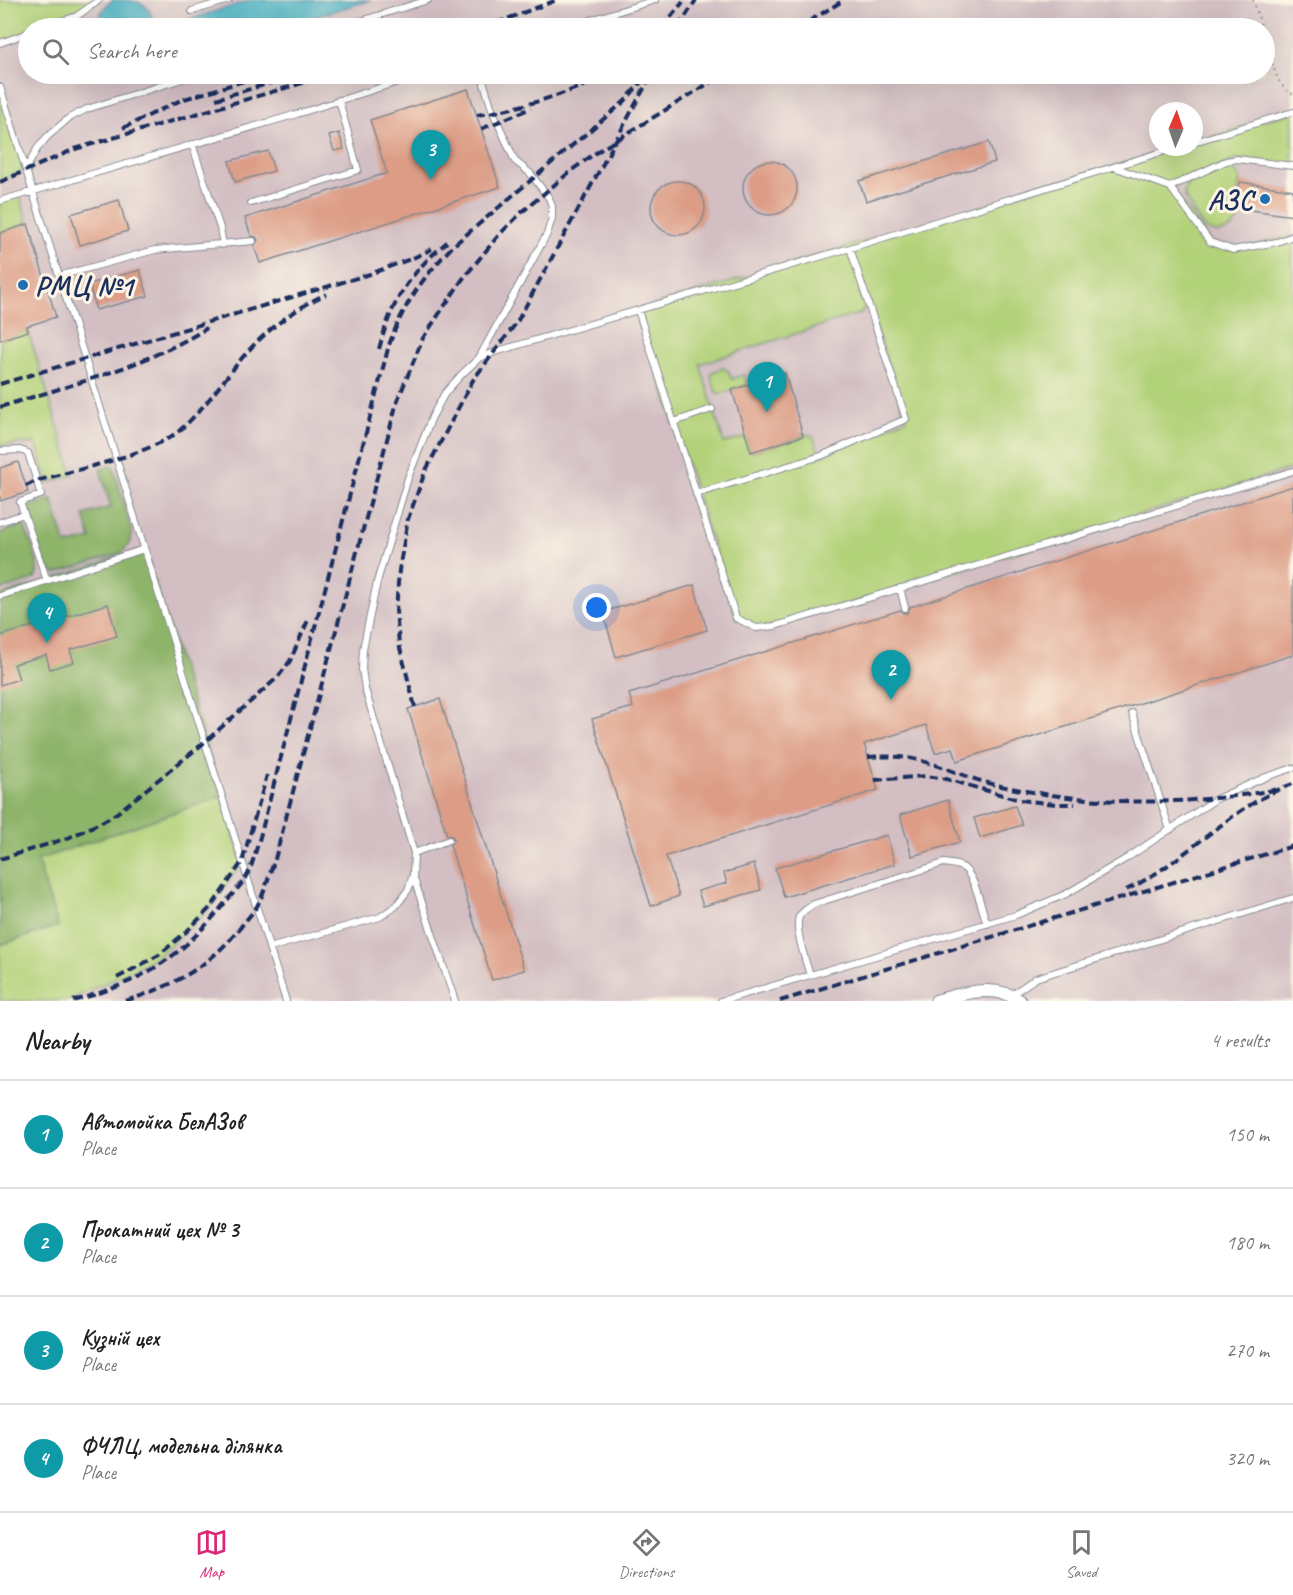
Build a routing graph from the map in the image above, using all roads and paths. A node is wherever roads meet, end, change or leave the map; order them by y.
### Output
1 (99, 0) edge
2 (229, 0) edge
3 (428, 0) edge
4 (655, 0) edge
5 (1253, 0) edge
6 (192, 11) dead end
7 (71, 18) edge
8 (371, 18) edge
9 (597, 18) edge
10 (1259, 18) edge
11 (18, 37) edge
12 (0, 43) edge
13 (1275, 69) edge
14 (166, 84) edge
15 (391, 84) edge
16 (484, 84) dead end
17 (0, 87) edge
18 (1293, 94) edge
19 (339, 100) junction
20 (1293, 112) edge
21 (1203, 139) edge
22 (192, 144) junction
23 (1149, 156) edge
24 (1293, 166) edge
25 (1113, 167) junction
26 (26, 169) junction
27 (1170, 187) junction
28 (33, 192) junction
29 (0, 201) edge
30 (251, 203) dead end
31 (1293, 236) edge
32 (253, 242) dead end
33 (223, 245) junction
34 (850, 248) junction
35 (59, 276) junction
36 (638, 310) junction
37 (478, 358) junction
38 (712, 409) dead end
39 (674, 422) junction
40 (0, 451) edge
41 (1293, 471) edge
42 (696, 494) junction
43 (24, 514) junction
44 (0, 522) edge
45 (144, 549) junction
46 (47, 581) junction
47 (900, 588) junction
48 (0, 596) edge
49 (905, 608) dead end
50 (1131, 713) dead end
51 (1293, 768) edge
52 (1170, 830) junction
53 (449, 840) dead end
54 (414, 853) junction
55 (413, 875) junction
56 (1293, 898) edge
57 (987, 924) junction
58 (269, 948) junction
59 (810, 975) junction
60 (1015, 998) edge
61 (286, 1001) edge
62 (455, 1001) edge
63 (721, 1001) edge
64 (936, 1001) edge

1 - 7 lane
2 - 6 lane
3 - 8 lane
4 - 9 lane
5 - 10 path
11 - 12 lane
13 - 18 path
14 - 26 lane
15 - 19 lane
16 - 37 lane
17 - 26 lane
19 - 22 lane
19 - 30 lane
20 - 21 lane
22 - 28 lane
22 - 33 lane
23 - 25 lane
24 - 27 lane
25 - 27 lane
25 - 34 lane
26 - 28 lane
27 - 31 lane
28 - 29 lane
28 - 35 lane
32 - 33 lane
33 - 35 lane
34 - 36 lane
34 - 42 lane
35 - 45 lane
36 - 37 lane
36 - 39 lane
37 - 54 lane
38 - 39 lane
39 - 42 lane
40 - 43 lane
41 - 47 lane
42 - 47 lane
43 - 44 lane
43 - 46 lane
45 - 46 lane
45 - 58 lane
46 - 48 lane
47 - 49 lane
50 - 52 lane
51 - 52 lane
52 - 57 lane
53 - 54 lane
54 - 55 lane
55 - 58 lane
55 - 62 lane
56 - 60 lane
57 - 59 lane
57 - 59 lane
58 - 61 lane
59 - 63 lane
60 - 64 street

